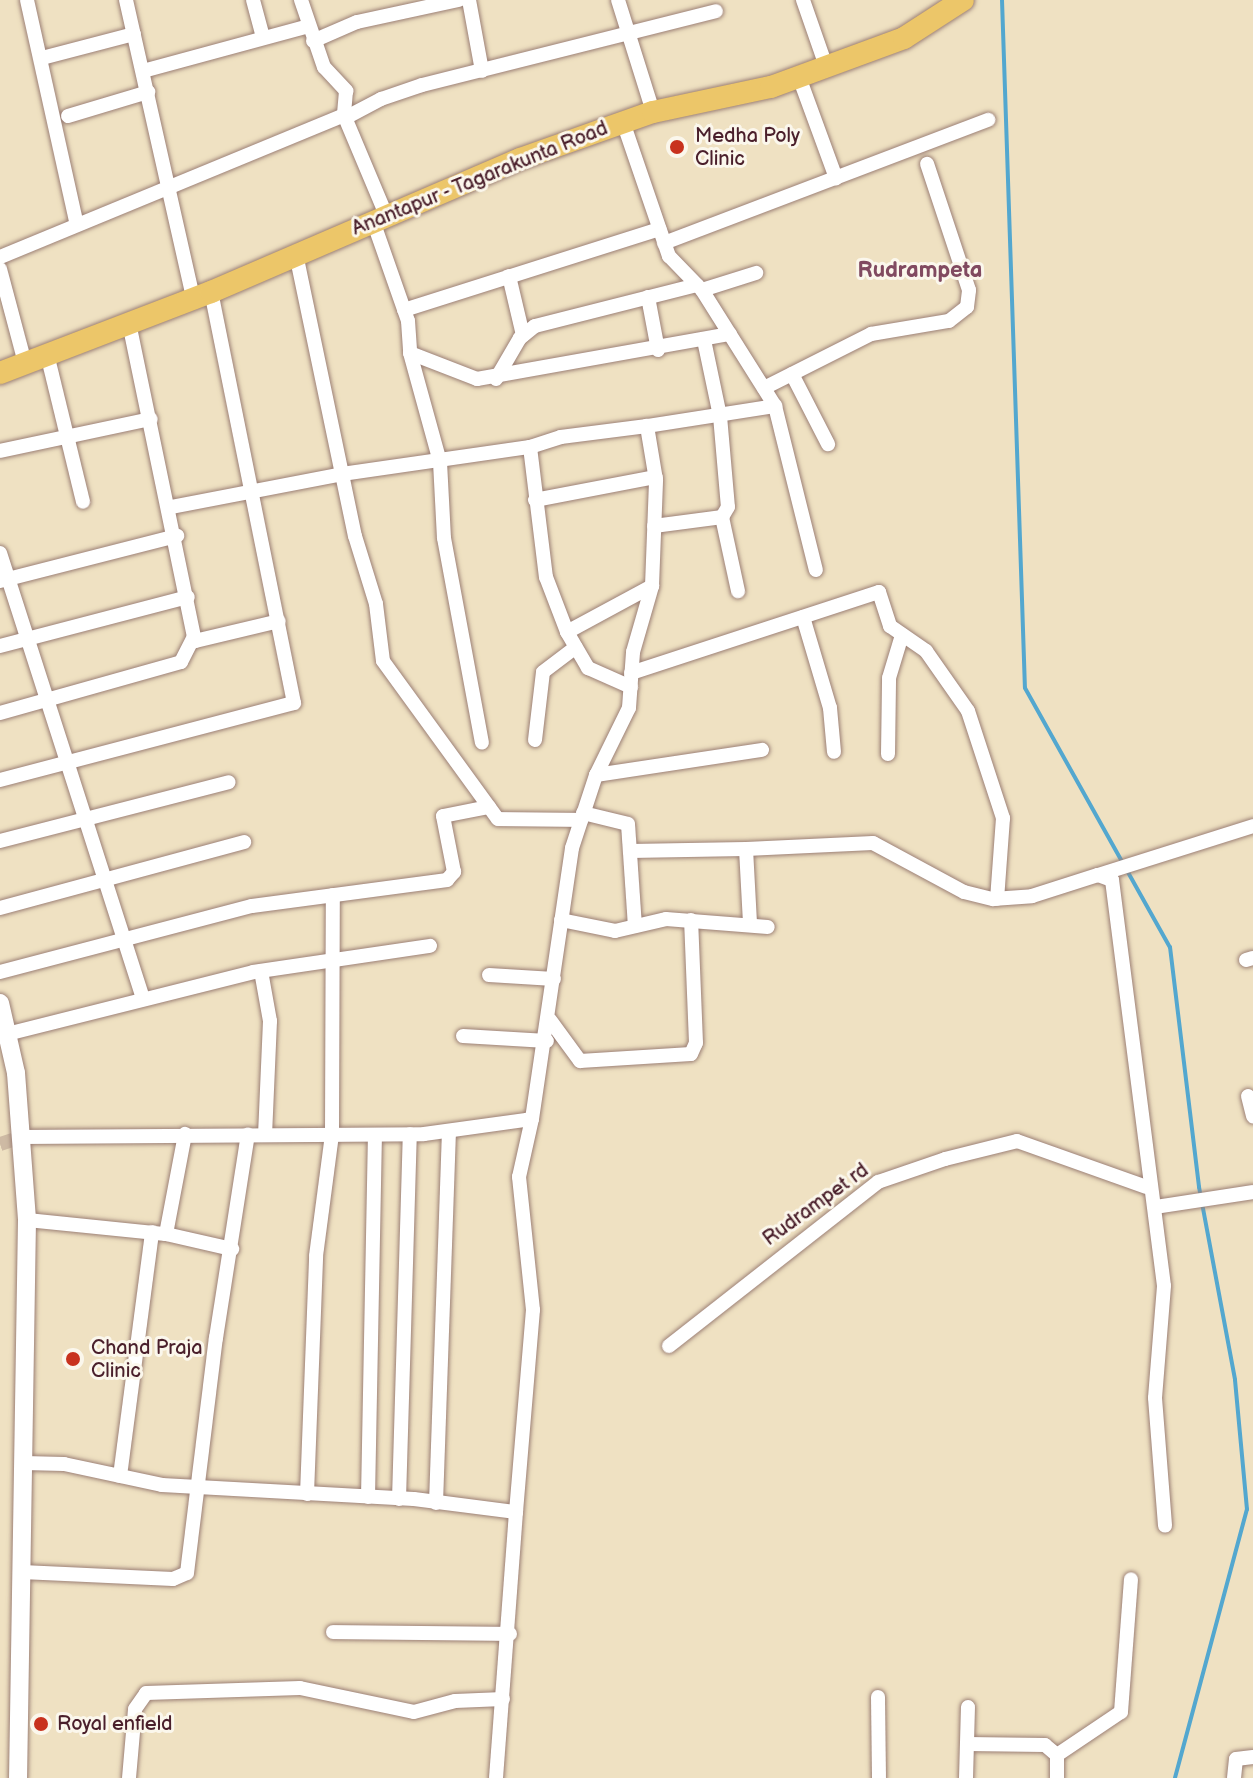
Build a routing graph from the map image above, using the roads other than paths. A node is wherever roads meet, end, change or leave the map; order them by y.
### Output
1 (27, 0) edge
2 (126, 0) edge
3 (253, 0) edge
4 (301, 0) edge
5 (459, 0) edge
6 (469, 0) edge
7 (618, 0) edge
8 (803, 0) edge
9 (963, 0) edge
10 (716, 11) dead end
11 (134, 34) junction
12 (311, 34) junction
13 (629, 34) junction
14 (263, 38) junction
15 (42, 58) junction
16 (826, 66) junction
17 (143, 71) junction
18 (482, 71) junction
19 (799, 77) junction
20 (148, 92) junction
21 (653, 112) junction
22 (68, 116) dead end
23 (344, 116) junction
24 (988, 120) dead end
25 (623, 122) junction
26 (927, 164) dead end
27 (836, 178) junction
28 (167, 187) junction
29 (380, 218) junction
30 (77, 225) junction
31 (661, 236) junction
32 (296, 254) junction
33 (0, 257) edge
34 (0, 269) edge
35 (756, 273) dead end
36 (509, 276) junction
37 (700, 287) junction
38 (202, 295) junction
39 (648, 297) junction
40 (404, 310) junction
41 (129, 323) junction
42 (730, 334) junction
43 (523, 335) junction
44 (704, 340) junction
45 (658, 350) junction
46 (410, 353) junction
47 (47, 354) junction
48 (25, 363) junction
49 (0, 373) edge
50 (792, 374) junction
51 (496, 379) junction
52 (764, 388) junction
53 (775, 406) junction
54 (720, 416) junction
55 (151, 419) junction
56 (647, 426) junction
57 (70, 436) junction
58 (828, 444) dead end
59 (530, 447) junction
60 (0, 451) edge
61 (439, 460) junction
62 (342, 474) junction
63 (656, 477) junction
64 (248, 492) junction
65 (535, 500) junction
66 (83, 502) dead end
67 (171, 507) junction
68 (722, 517) junction
69 (654, 526) junction
70 (177, 536) junction
71 (0, 553) edge
72 (816, 570) dead end
73 (4, 580) edge
74 (652, 586) junction
75 (738, 591) dead end
76 (188, 597) junction
77 (803, 617) junction
78 (279, 621) junction
79 (567, 632) junction
80 (902, 635) junction
81 (194, 636) junction
82 (28, 638) junction
83 (0, 646) edge
84 (576, 647) junction
85 (631, 680) junction
86 (48, 700) junction
87 (0, 713) edge
88 (535, 740) dead end
89 (482, 743) dead end
90 (762, 750) dead end
91 (834, 752) dead end
92 (888, 754) dead end
93 (67, 761) junction
94 (596, 775) junction
95 (0, 780) edge
96 (229, 782) dead end
97 (489, 807) junction
98 (582, 816) junction
99 (85, 819) junction
100 (1253, 826) edge
101 (0, 841) edge
102 (244, 842) dead end
103 (746, 849) junction
104 (630, 851) junction
105 (1098, 875) junction
106 (104, 881) junction
107 (333, 895) junction
108 (997, 899) junction
109 (0, 908) edge
110 (561, 920) junction
111 (691, 920) junction
112 (750, 922) junction
113 (635, 926) junction
114 (768, 927) dead end
115 (122, 938) junction
116 (430, 946) dead end
117 (335, 957) junction
118 (261, 971) junction
119 (0, 972) edge
120 (489, 975) dead end
121 (554, 979) junction
122 (143, 999) junction
123 (0, 1003) edge
124 (550, 1020) junction
125 (7, 1034) junction
126 (463, 1036) dead end
127 (547, 1041) junction
128 (1248, 1096) dead end
129 (1253, 1116) edge
130 (532, 1119) junction
131 (449, 1131) junction
132 (185, 1134) junction
133 (248, 1134) junction
134 (265, 1134) junction
135 (332, 1134) junction
136 (410, 1134) junction
137 (375, 1135) junction
138 (21, 1137) junction
139 (1146, 1187) dead end
140 (1253, 1192) edge
141 (1155, 1207) junction
142 (27, 1220) junction
143 (159, 1233) junction
144 (232, 1249) junction
145 (669, 1346) dead end
146 (24, 1463) junction
147 (120, 1476) junction
148 (197, 1488) junction
149 (307, 1494) junction
150 (368, 1497) junction
151 (399, 1499) junction
152 (436, 1503) junction
153 (516, 1512) junction
154 (1165, 1526) dead end
155 (22, 1572) junction
156 (1131, 1579) dead end
157 (333, 1632) dead end
158 (510, 1634) junction
159 (878, 1697) dead end
160 (503, 1699) junction
161 (968, 1707) dead end
162 (967, 1744) junction
163 (1057, 1755) junction
164 (1253, 1757) edge
165 (18, 1778) edge
166 (129, 1778) edge
167 (496, 1778) edge
168 (879, 1778) edge
169 (966, 1778) edge
170 (1057, 1778) edge
171 (1234, 1778) edge

1 - 15 street
2 - 11 street
3 - 14 street
4 - 12 street
5 - 12 street
6 - 18 street
7 - 13 street
8 - 16 street
9 - 16 main road, Anantapur - Tagarakunta Road
10 - 13 street
11 - 15 street
11 - 17 street
12 - 14 street
12 - 23 street
13 - 18 street
13 - 21 street
14 - 17 street
15 - 30 street
16 - 19 main road, Anantapur - Tagarakunta Road
17 - 20 street
18 - 23 street
19 - 21 main road, Anantapur - Tagarakunta Road
19 - 27 street
20 - 22 street
20 - 28 street
21 - 25 main road, Anantapur - Tagarakunta Road
23 - 28 street
23 - 29 street
24 - 27 street
25 - 29 main road, Anantapur - Tagarakunta Road
25 - 31 street
26 - 50 street
27 - 31 street
28 - 30 street
28 - 38 street
29 - 32 main road, Anantapur - Tagarakunta Road
29 - 40 street
30 - 33 street
31 - 36 street
31 - 37 street
32 - 38 main road, Anantapur - Tagarakunta Road
32 - 62 street
34 - 48 street
35 - 37 street
36 - 40 street
36 - 43 street
37 - 39 street
37 - 42 street
38 - 41 main road, Anantapur - Tagarakunta Road
38 - 64 street
39 - 43 street
39 - 45 street
40 - 46 street
41 - 47 main road, Anantapur - Tagarakunta Road
41 - 55 street
42 - 44 street
42 - 52 street
43 - 51 street
44 - 45 street
44 - 54 street
45 - 51 street
46 - 51 street
46 - 61 street
47 - 48 main road, Anantapur - Tagarakunta Road
47 - 57 street
48 - 49 main road, Anantapur - Tagarakunta Road
50 - 52 street
50 - 58 street
52 - 53 street
53 - 54 street
53 - 72 street
54 - 56 street
54 - 68 street
55 - 57 street
55 - 67 street
56 - 59 street
56 - 63 street
57 - 60 street
57 - 66 street
59 - 61 street
59 - 65 street
61 - 62 street
61 - 89 street
62 - 64 street
62 - 97 street
63 - 65 street
63 - 69 street
64 - 67 street
64 - 78 street
65 - 79 street
67 - 70 street
68 - 69 street
68 - 75 street
69 - 74 street
70 - 73 street
70 - 76 street
71 - 73 street
73 - 82 street
74 - 79 street
74 - 85 street
76 - 81 street
76 - 82 street
77 - 80 street
77 - 85 street
77 - 91 street
78 - 81 street
78 - 93 street
79 - 84 street
80 - 92 street
80 - 108 street
81 - 86 street
82 - 83 street
82 - 86 street
84 - 85 street
84 - 88 street
85 - 94 street
86 - 87 street
86 - 93 street
90 - 94 street
93 - 95 street
93 - 99 street
94 - 98 street
96 - 99 street
97 - 98 street
97 - 107 street
98 - 104 street
98 - 110 street
99 - 101 street
99 - 106 street
100 - 105 street
102 - 106 street
103 - 104 street
103 - 108 street
103 - 112 street
104 - 113 street
105 - 108 street
105 - 141 street
106 - 109 street
106 - 115 street
107 - 115 street
107 - 117 street
110 - 113 street
110 - 121 street
111 - 112 street
111 - 113 street
111 - 124 street
112 - 114 street
115 - 119 street
115 - 122 street
116 - 117 street
117 - 118 street
117 - 135 street
118 - 122 street
118 - 134 street
120 - 121 street
121 - 124 street
122 - 125 street
123 - 125 street
124 - 127 street
125 - 138 street
126 - 127 street
127 - 130 street
128 - 129 street
130 - 131 street
130 - 153 street
131 - 136 street
131 - 152 street
132 - 133 street
132 - 138 street
132 - 143 street
133 - 134 street
133 - 144 street
134 - 135 street
135 - 137 street
135 - 149 street
136 - 137 street
136 - 151 street
137 - 150 street
138 - 142 street
139 - 145 street, Rudrampet rd
140 - 141 street
141 - 154 street
142 - 143 street
142 - 146 street
143 - 144 street
143 - 147 street
144 - 148 street
146 - 147 street
146 - 155 street
147 - 148 street
148 - 149 street
148 - 155 street
149 - 150 street
150 - 151 street
151 - 152 street
152 - 153 street
153 - 158 street
155 - 165 street
156 - 163 street
157 - 158 street
158 - 160 street
159 - 168 street
160 - 166 street
160 - 167 street
161 - 162 street
162 - 163 street
162 - 169 street
163 - 170 street
164 - 171 street

